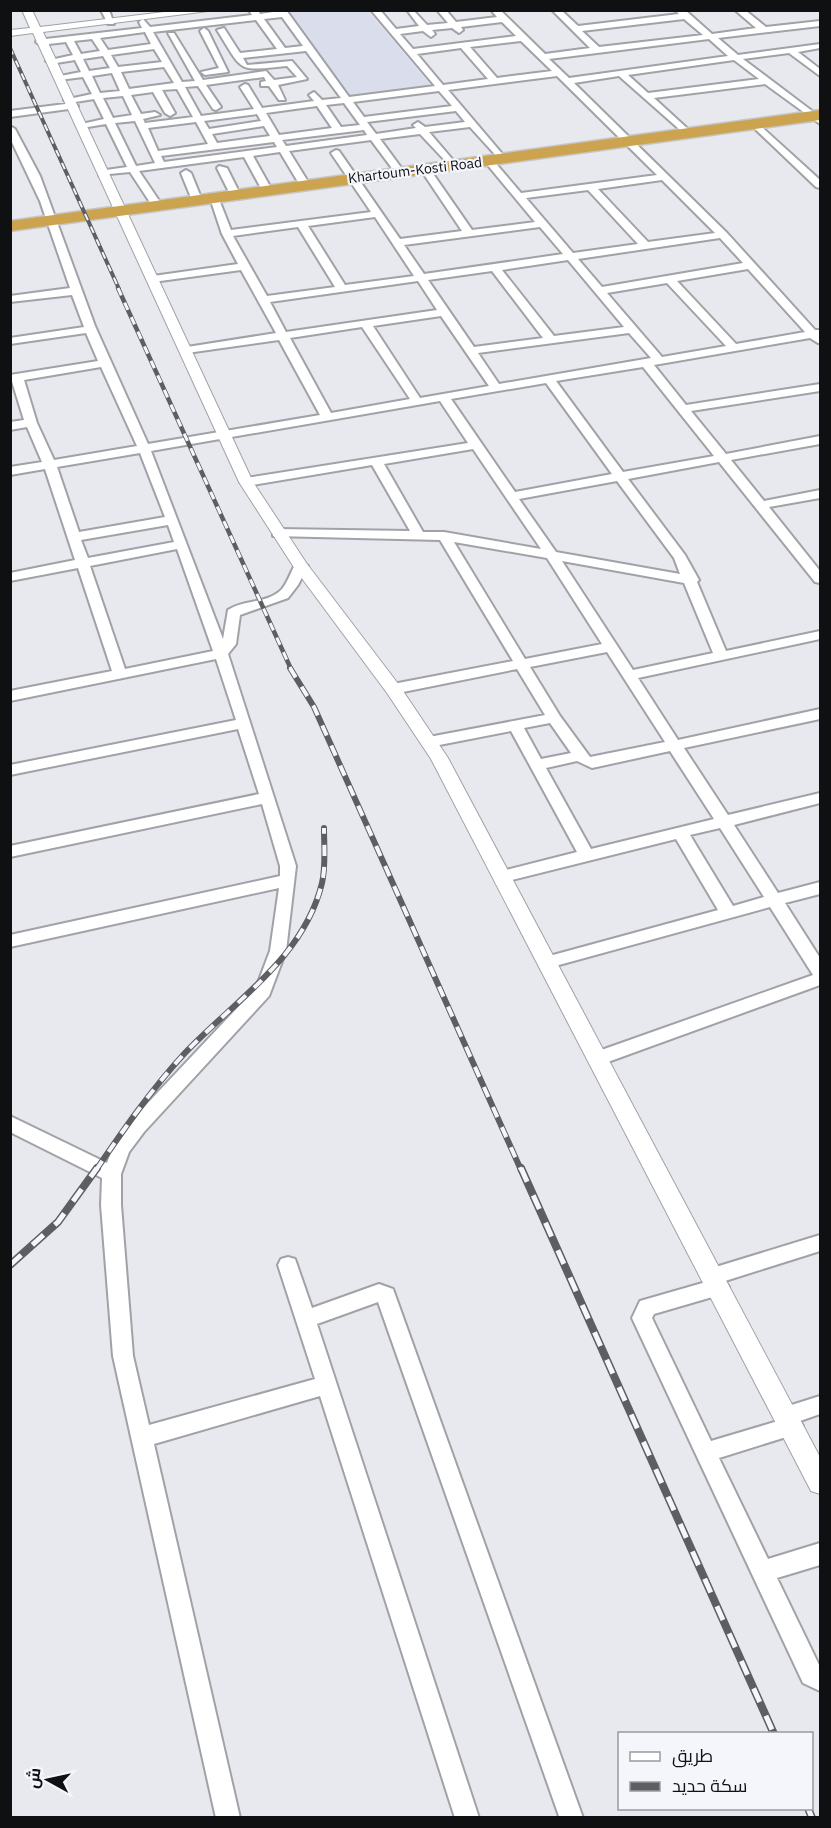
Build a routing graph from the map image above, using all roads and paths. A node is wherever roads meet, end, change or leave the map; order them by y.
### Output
1 (27, 10) edge
2 (105, 10) edge
3 (211, 10) edge
4 (220, 10) edge
5 (423, 10) edge
6 (441, 10) edge
7 (495, 10) edge
8 (556, 10) edge
9 (620, 10) edge
10 (739, 10) edge
11 (282, 12) edge
12 (188, 13) junction
13 (394, 13) edge
14 (682, 13) edge
15 (258, 17) edge
16 (141, 18) junction
17 (227, 21) junction
18 (482, 21) junction
19 (111, 22) junction
20 (506, 22) junction
21 (633, 22) junction
22 (820, 23) edge
23 (454, 24) junction
24 (195, 25) junction
25 (425, 28) junction
26 (489, 28) junction
27 (221, 30) junction
28 (576, 30) junction
29 (764, 30) junction
30 (393, 32) junction
31 (10, 33) edge
32 (38, 36) junction
33 (711, 36) junction
34 (152, 38) junction
35 (522, 38) junction
36 (69, 39) junction
37 (97, 40) junction
38 (126, 40) junction
39 (500, 40) junction
40 (176, 42) junction
41 (199, 43) dead end
42 (659, 43) junction
43 (188, 44) dead end
44 (467, 45) junction
45 (820, 46) edge
46 (444, 47) junction
47 (308, 48) junction
48 (214, 50) junction
49 (666, 50) dead end
50 (791, 50) junction
51 (283, 51) junction
52 (410, 51) junction
53 (598, 51) junction
54 (206, 56) dead end
55 (238, 56) junction
56 (107, 57) junction
57 (196, 57) dead end
58 (541, 57) junction
59 (735, 57) junction
60 (138, 59) junction
61 (165, 60) junction
62 (678, 60) junction
63 (81, 61) junction
64 (191, 66) junction
65 (54, 68) junction
66 (245, 68) junction
67 (115, 70) junction
68 (310, 72) junction
69 (691, 72) dead end
70 (820, 72) edge
71 (557, 73) junction
72 (621, 73) junction
73 (87, 74) junction
74 (266, 75) junction
75 (150, 80) junction
76 (699, 80) dead end
77 (177, 81) junction
78 (495, 81) junction
79 (566, 81) junction
80 (766, 81) junction
81 (201, 83) junction
82 (245, 87) junction
83 (123, 88) junction
84 (156, 88) junction
85 (441, 88) junction
86 (708, 88) junction
87 (207, 92) junction
88 (98, 96) junction
89 (646, 96) junction
90 (345, 99) junction
91 (284, 102) junction
92 (71, 103) junction
93 (256, 106) junction
94 (216, 107) junction
95 (457, 108) junction
96 (170, 113) junction
97 (239, 113) junction
98 (10, 114) edge
99 (196, 114) junction
100 (336, 114) junction
101 (409, 114) junction
102 (818, 117) edge
103 (111, 121) junction
104 (140, 122) junction
105 (267, 123) junction
106 (297, 124) dead end
107 (471, 124) junction
108 (755, 124) junction
109 (82, 125) junction
110 (247, 126) junction
111 (10, 129) edge
112 (338, 130) junction
113 (422, 130) junction
114 (206, 132) junction
115 (303, 134) junction
116 (687, 134) junction
117 (372, 137) junction
118 (276, 138) junction
119 (14, 141) edge
120 (256, 141) junction
121 (630, 141) junction
122 (214, 146) junction
123 (379, 147) junction
124 (282, 149) junction
125 (154, 150) junction
126 (336, 153) junction
127 (247, 154) junction
128 (289, 159) junction
129 (495, 159) junction
130 (253, 164) junction
131 (453, 166) junction
132 (222, 168) junction
133 (134, 169) junction
134 (164, 170) junction
135 (426, 170) junction
136 (186, 173) junction
137 (400, 173) junction
138 (665, 177) junction
139 (354, 178) junction
140 (105, 179) junction
141 (138, 179) junction
142 (819, 182) edge
143 (305, 185) junction
144 (590, 186) junction
145 (267, 190) junction
146 (235, 194) junction
147 (518, 196) junction
148 (205, 198) junction
149 (157, 205) junction
150 (121, 210) junction
151 (375, 214) junction
152 (53, 220) junction
153 (301, 224) junction
154 (543, 224) junction
155 (10, 226) edge
156 (227, 234) junction
157 (469, 234) junction
158 (723, 235) junction
159 (396, 243) junction
160 (646, 246) junction
161 (571, 257) junction
162 (752, 265) junction
163 (245, 266) junction
164 (495, 268) junction
165 (421, 278) junction
166 (153, 279) junction
167 (669, 279) junction
168 (342, 289) junction
169 (75, 291) junction
170 (600, 291) junction
171 (10, 299) edge
172 (264, 300) junction
173 (444, 312) junction
174 (365, 323) junction
175 (90, 329) junction
176 (632, 329) junction
177 (284, 336) junction
178 (818, 337) edge
179 (550, 339) junction
180 (10, 341) edge
181 (734, 348) junction
182 (187, 350) junction
183 (470, 351) junction
184 (660, 362) junction
185 (106, 363) junction
186 (646, 363) junction
187 (14, 379) edge
188 (550, 381) junction
189 (820, 387) edge
190 (497, 389) junction
191 (444, 398) junction
192 (418, 403) junction
193 (683, 409) junction
194 (328, 418) junction
195 (32, 423) junction
196 (10, 426) edge
197 (225, 435) junction
198 (820, 440) edge
199 (476, 445) junction
200 (144, 448) junction
201 (723, 459) junction
202 (376, 461) junction
203 (50, 465) junction
204 (10, 471) edge
205 (622, 476) junction
206 (246, 482) junction
207 (820, 494) edge
208 (510, 497) junction
209 (761, 505) junction
210 (172, 519) junction
211 (278, 533) junction
212 (418, 534) junction
213 (444, 536) junction
214 (74, 537) junction
215 (182, 544) junction
216 (552, 556) junction
217 (84, 563) junction
218 (301, 566) junction
219 (10, 577) edge
220 (820, 579) edge
221 (692, 580) junction
222 (820, 635) edge
223 (610, 647) junction
224 (221, 654) junction
225 (721, 655) junction
226 (523, 664) junction
227 (120, 675) junction
228 (628, 676) junction
229 (393, 689) junction
230 (11, 694) edge
231 (820, 714) edge
232 (554, 717) junction
233 (243, 723) junction
234 (515, 725) junction
235 (429, 742) junction
236 (674, 747) junction
237 (579, 756) junction
238 (537, 765) junction
239 (10, 770) edge
240 (268, 797) junction
241 (820, 798) edge
242 (723, 821) junction
243 (680, 832) junction
244 (10, 852) edge
245 (586, 855) junction
246 (504, 876) junction
247 (288, 880) junction
248 (820, 888) edge
249 (774, 899) junction
250 (728, 912) junction
251 (10, 941) edge
252 (548, 962) junction
253 (820, 971) edge
254 (820, 980) edge
255 (599, 1058) junction
256 (10, 1123) edge
257 (112, 1174) junction
258 (820, 1243) edge
259 (288, 1265) dead end
260 (716, 1282) junction
261 (306, 1319) junction
262 (327, 1384) junction
263 (820, 1405) edge
264 (789, 1421) junction
265 (142, 1437) junction
266 (705, 1452) junction
267 (820, 1482) edge
268 (820, 1554) edge
269 (762, 1572) junction
270 (820, 1679) edge
271 (570, 1817) edge
272 (228, 1818) edge
273 (467, 1818) edge

1 - 32 street
2 - 19 street
3 - 12 street
4 - 17 street
5 - 13 street
6 - 23 street
7 - 20 street
8 - 28 street
9 - 21 street
10 - 29 street
11 - 15 street
11 - 47 street
12 - 16 street
12 - 24 street
13 - 25 street
13 - 30 street
14 - 21 street
14 - 33 street
15 - 17 street
15 - 27 street
15 - 51 street
16 - 19 street
16 - 34 street
17 - 24 street
18 - 20 street
18 - 23 street
18 - 26 street
19 - 32 street
20 - 26 street
20 - 35 street
21 - 28 street
22 - 29 street
23 - 25 street
23 - 44 street
24 - 34 street
25 - 30 street
25 - 46 street
26 - 39 street
27 - 48 street
27 - 55 street
28 - 53 street
29 - 33 street
30 - 52 street
31 - 32 street
32 - 36 street
32 - 65 street
33 - 42 street
33 - 59 street
34 - 37 street
34 - 38 street
34 - 40 street
34 - 60 street
34 - 61 street
35 - 39 street
35 - 58 street
36 - 37 street
36 - 63 street
37 - 38 street
37 - 56 street
38 - 60 street
39 - 44 street
40 - 43 street
40 - 48 street
40 - 64 street
41 - 48 street
42 - 49 street
42 - 53 street
44 - 46 street
44 - 78 street
45 - 50 street
46 - 52 street
47 - 51 street
47 - 68 street
48 - 54 street
48 - 64 street
48 - 66 street
50 - 59 street
50 - 70 street
51 - 55 street
52 - 85 street
53 - 58 street
55 - 66 street
56 - 60 street
56 - 63 street
56 - 67 street
57 - 64 street
58 - 71 street
59 - 62 street
59 - 80 street
60 - 61 street
60 - 67 street
60 - 75 street
61 - 64 street
61 - 77 street
62 - 69 street
62 - 72 street
63 - 65 street
63 - 73 street
64 - 81 street
65 - 73 street
65 - 92 street
66 - 74 street
67 - 73 street
67 - 83 street
68 - 74 street
68 - 74 street
68 - 90 street
68 - 100 street
71 - 78 street
71 - 79 street
72 - 79 street
72 - 89 street
73 - 88 street
74 - 81 street
74 - 82 street
74 - 91 street
75 - 77 street
75 - 83 street
76 - 86 street
77 - 81 street
77 - 84 street
77 - 99 street
78 - 85 street
79 - 121 street
80 - 86 street
80 - 102 street
81 - 87 street
82 - 87 street
82 - 93 street
83 - 84 street
83 - 88 street
83 - 104 street
84 - 96 street
85 - 90 street
85 - 95 street
86 - 89 street
87 - 94 street
88 - 92 street
88 - 103 street
89 - 116 street
90 - 100 street
90 - 100 street
91 - 93 street
91 - 100 street
91 - 100 street
92 - 98 street
92 - 109 street
93 - 94 street
93 - 97 street
93 - 105 street
94 - 99 street
95 - 101 street
95 - 107 street
96 - 99 street
96 - 104 street
96 - 104 street
97 - 99 street
97 - 110 street
99 - 114 street
100 - 101 street
100 - 112 street
100 - 112 street
100 - 117 street
101 - 113 street
102 - 108 highway, Khartoum-Kosti Road
103 - 104 street
103 - 109 street
103 - 133 street
104 - 125 street
105 - 110 street
105 - 118 street
106 - 115 street
107 - 113 street
107 - 129 street
108 - 116 highway, Khartoum-Kosti Road
108 - 142 street
109 - 140 street
110 - 114 street
110 - 120 street
111 - 119 street
112 - 115 street
113 - 117 street
113 - 131 street
114 - 122 street
115 - 118 street
116 - 121 highway, Khartoum-Kosti Road
117 - 123 street
117 - 124 street
118 - 120 street
118 - 124 street
119 - 152 street
120 - 122 street
121 - 129 highway, Khartoum-Kosti Road
121 - 138 street
122 - 125 street
123 - 126 street
123 - 137 street
124 - 127 street
124 - 128 street
125 - 134 street
126 - 128 street
126 - 139 street
127 - 130 street
127 - 134 street
128 - 130 street
128 - 143 street
129 - 131 highway, Khartoum-Kosti Road
129 - 147 street
130 - 132 street
130 - 145 street
131 - 135 highway, Khartoum-Kosti Road
132 - 136 street
132 - 146 street
133 - 134 street
133 - 140 street
133 - 141 street
134 - 136 street
134 - 141 street
135 - 137 highway, Khartoum-Kosti Road
135 - 157 street
136 - 148 street
137 - 139 highway, Khartoum-Kosti Road
138 - 144 street
138 - 158 street
139 - 143 highway, Khartoum-Kosti Road
139 - 151 street
140 - 141 street
140 - 150 street
141 - 149 street
143 - 145 highway, Khartoum-Kosti Road
144 - 147 street
144 - 160 street
145 - 146 highway, Khartoum-Kosti Road
146 - 148 highway, Khartoum-Kosti Road
147 - 154 street
148 - 149 highway, Khartoum-Kosti Road
148 - 156 street
149 - 150 highway, Khartoum-Kosti Road
150 - 152 highway, Khartoum-Kosti Road
150 - 166 street
151 - 153 street
151 - 159 street
152 - 155 highway, Khartoum-Kosti Road
152 - 169 street
153 - 156 street
153 - 168 street
154 - 157 street
154 - 161 street
156 - 163 street
157 - 159 street
158 - 160 street
158 - 162 street
159 - 165 street
160 - 161 street
161 - 164 street
161 - 170 street
162 - 167 street
162 - 178 street
163 - 166 street
163 - 172 street
164 - 165 street
164 - 179 street
165 - 168 street
165 - 173 street
166 - 182 street
167 - 170 street
167 - 181 street
168 - 172 street
169 - 171 street
169 - 175 street
170 - 176 street
172 - 177 street
173 - 174 street
173 - 183 street
174 - 177 street
174 - 192 street
175 - 180 street
175 - 185 street
176 - 179 street
176 - 184 street
177 - 182 street
177 - 194 street
178 - 181 street
179 - 183 street
181 - 184 street
182 - 197 street
183 - 190 street
184 - 186 street
185 - 187 street
185 - 200 street
186 - 188 street
186 - 193 street
187 - 195 street
188 - 190 street
188 - 205 street
189 - 193 street
190 - 191 street
191 - 192 street
191 - 199 street
192 - 194 street
193 - 201 street
194 - 197 street
195 - 196 street
195 - 203 street
197 - 200 street
197 - 206 street
198 - 201 street
199 - 202 street
199 - 208 street
200 - 203 street
200 - 210 street
201 - 205 street
201 - 209 street
202 - 206 street
202 - 212 street
203 - 204 street
203 - 214 street
205 - 208 street
205 - 221 street
206 - 211 street
207 - 209 street
208 - 216 street
209 - 220 street
210 - 214 street
210 - 215 street
211 - 212 street
211 - 218 street
212 - 213 street
213 - 216 street
213 - 226 street
214 - 217 street
215 - 217 street
215 - 224 street
216 - 221 street
216 - 223 street
217 - 219 street
217 - 227 street
218 - 224 street
218 - 229 street
221 - 225 street
222 - 225 street
223 - 226 street
223 - 228 street
224 - 227 street
224 - 233 street
225 - 228 street
226 - 229 street
226 - 232 street
227 - 230 street
228 - 236 street
229 - 235 street
231 - 236 street
232 - 234 street
232 - 237 street
233 - 239 street
233 - 240 street
234 - 235 street
234 - 238 street
235 - 246 street
236 - 237 street
236 - 242 street
237 - 238 street
238 - 245 street
240 - 244 street
240 - 247 street
241 - 242 street
242 - 243 street
242 - 249 street
243 - 245 street
243 - 250 street
245 - 246 street
246 - 252 street
247 - 251 street
247 - 257 street
248 - 249 street
249 - 250 street
249 - 253 street
250 - 252 street
252 - 255 street
254 - 255 street
255 - 260 street
256 - 257 street
257 - 265 street
258 - 260 street
259 - 261 street
260 - 264 street
260 - 266 street
261 - 262 street
261 - 271 street
262 - 265 street
262 - 273 street
263 - 264 street
264 - 266 street
264 - 267 street
265 - 272 street
266 - 269 street
268 - 269 street
269 - 270 street

